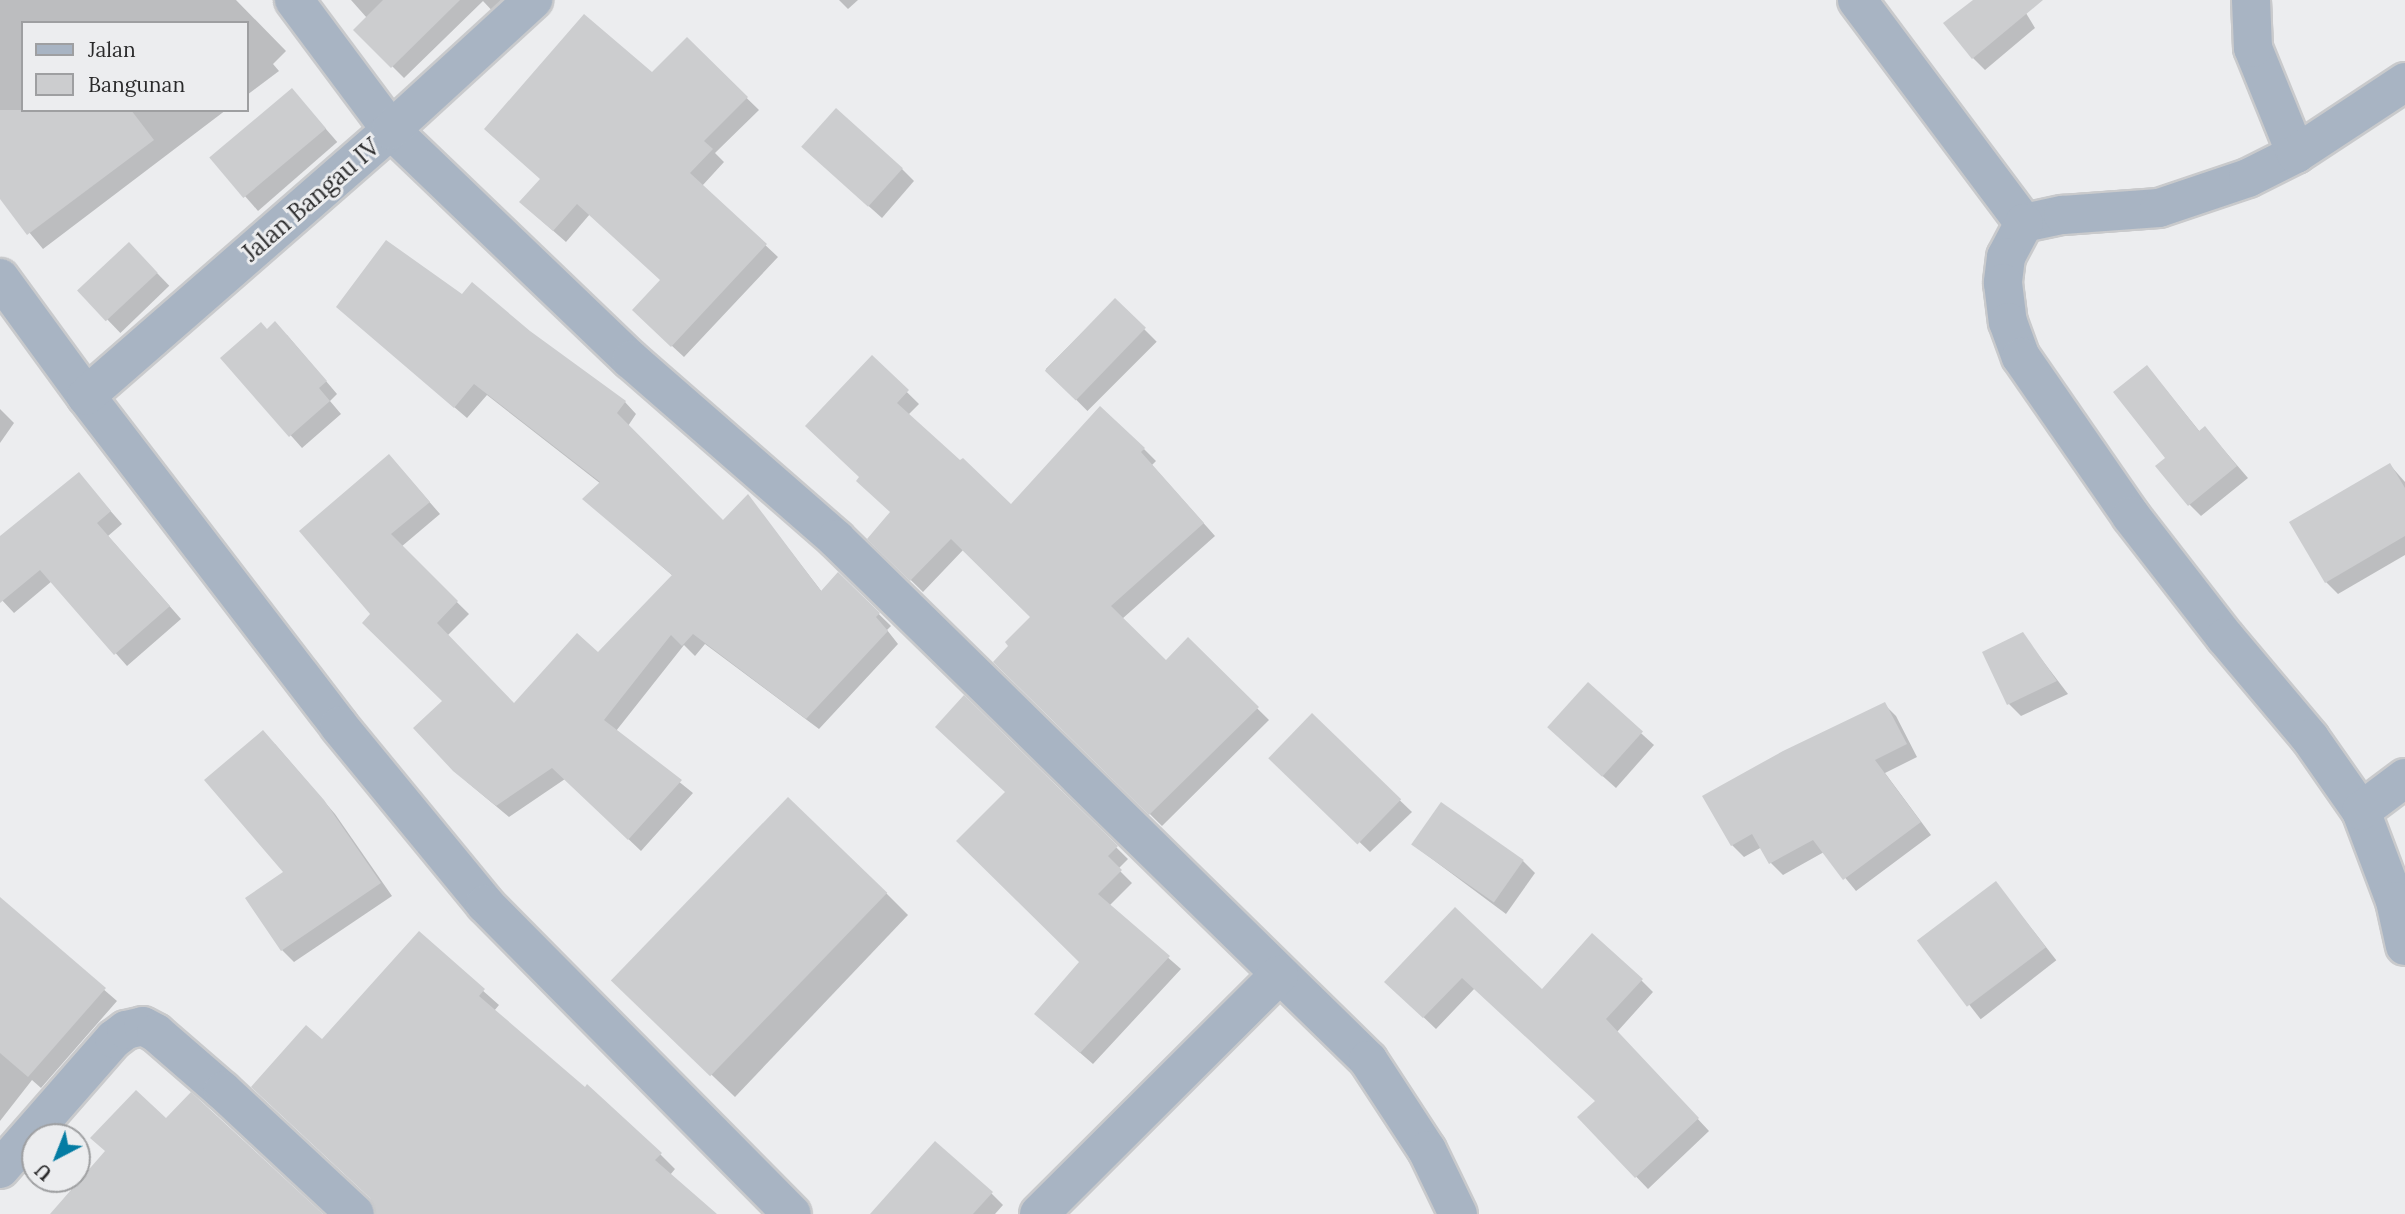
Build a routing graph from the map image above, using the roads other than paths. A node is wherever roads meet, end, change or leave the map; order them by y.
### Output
1 (295, 0) edge
2 (533, 0) edge
3 (1857, 0) edge
4 (2251, 0) edge
5 (2405, 82) edge
6 (391, 130) junction
7 (2296, 155) junction
8 (2024, 223) junction
9 (0, 278) edge
10 (86, 396) junction
11 (2405, 778) edge
12 (2361, 811) junction
13 (2405, 946) edge
14 (1279, 975) junction
15 (0, 1169) edge
16 (355, 1214) edge
17 (792, 1214) edge
18 (1039, 1214) edge
19 (1458, 1214) edge

1 - 6 street
2 - 6 street, Jalan Bangau IV
3 - 8 street
4 - 7 street
5 - 7 street
6 - 10 street, Jalan Bangau IV
6 - 14 street
7 - 8 street
8 - 12 street
9 - 10 street
10 - 17 street
11 - 12 street
12 - 13 street
14 - 18 street
14 - 19 street
15 - 16 street

